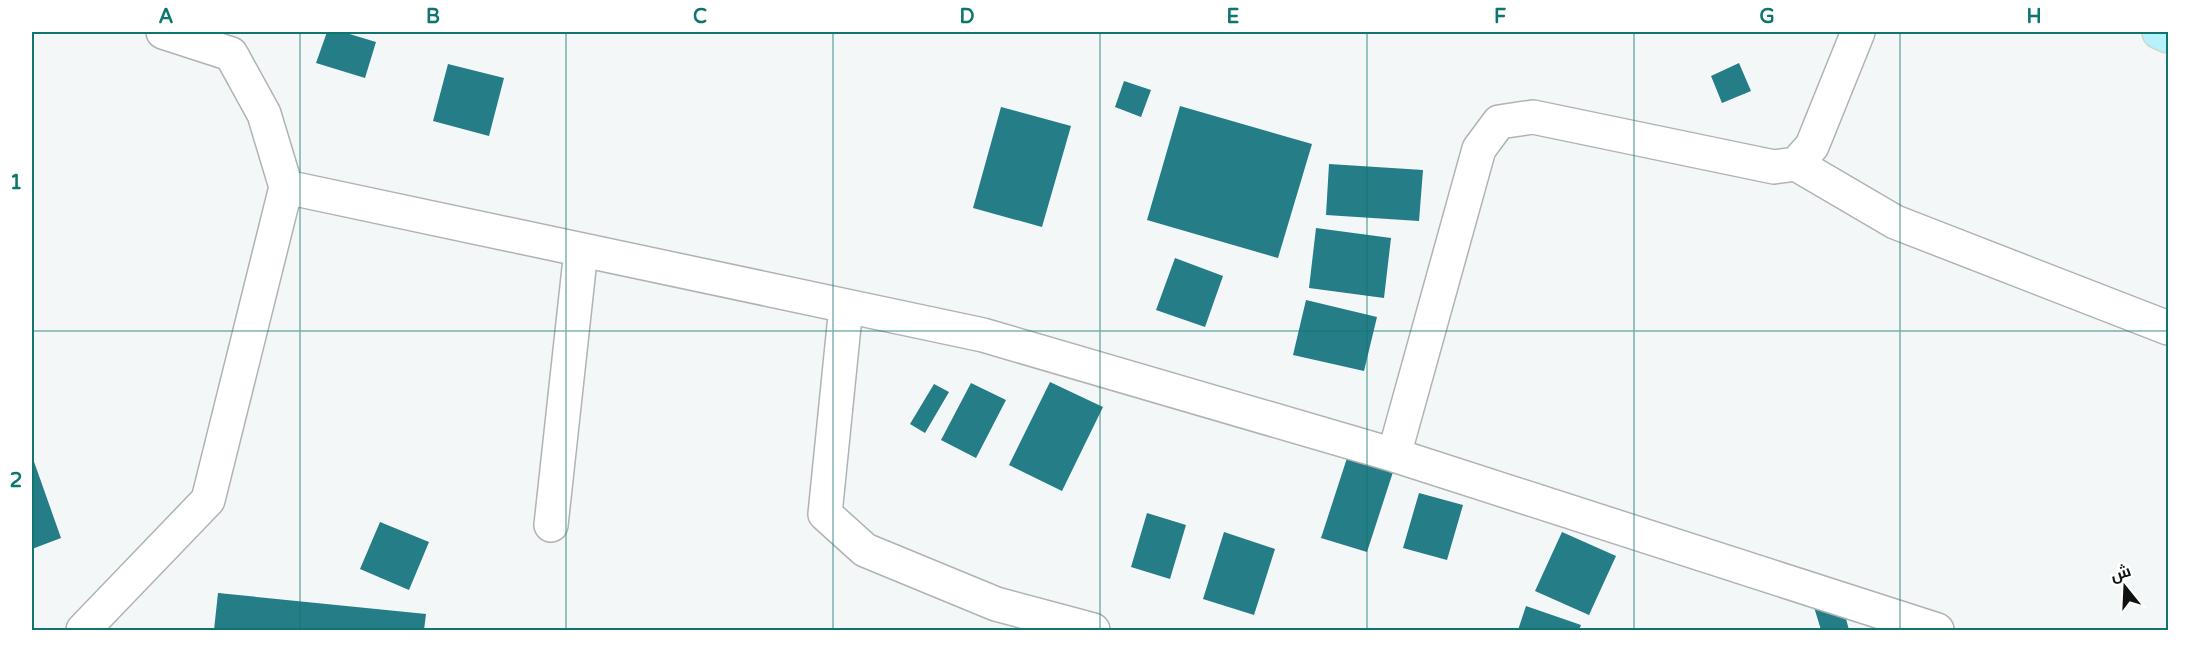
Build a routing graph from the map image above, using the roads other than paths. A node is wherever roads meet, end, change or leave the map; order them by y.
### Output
1 (164, 32) edge
2 (1858, 32) edge
3 (2159, 32) edge
4 (2169, 36) edge
5 (1796, 164) junction
6 (286, 187) junction
7 (581, 250) junction
8 (846, 306) junction
9 (2169, 328) edge
10 (1394, 456) junction
11 (551, 525) dead end
12 (83, 630) edge
13 (1093, 630) edge
14 (1937, 630) edge

1 - 6 street
2 - 5 street
3 - 4 main road
5 - 9 street
5 - 10 street
6 - 7 street
6 - 12 street
7 - 8 street
7 - 11 street
8 - 10 street
8 - 13 street
10 - 14 street

